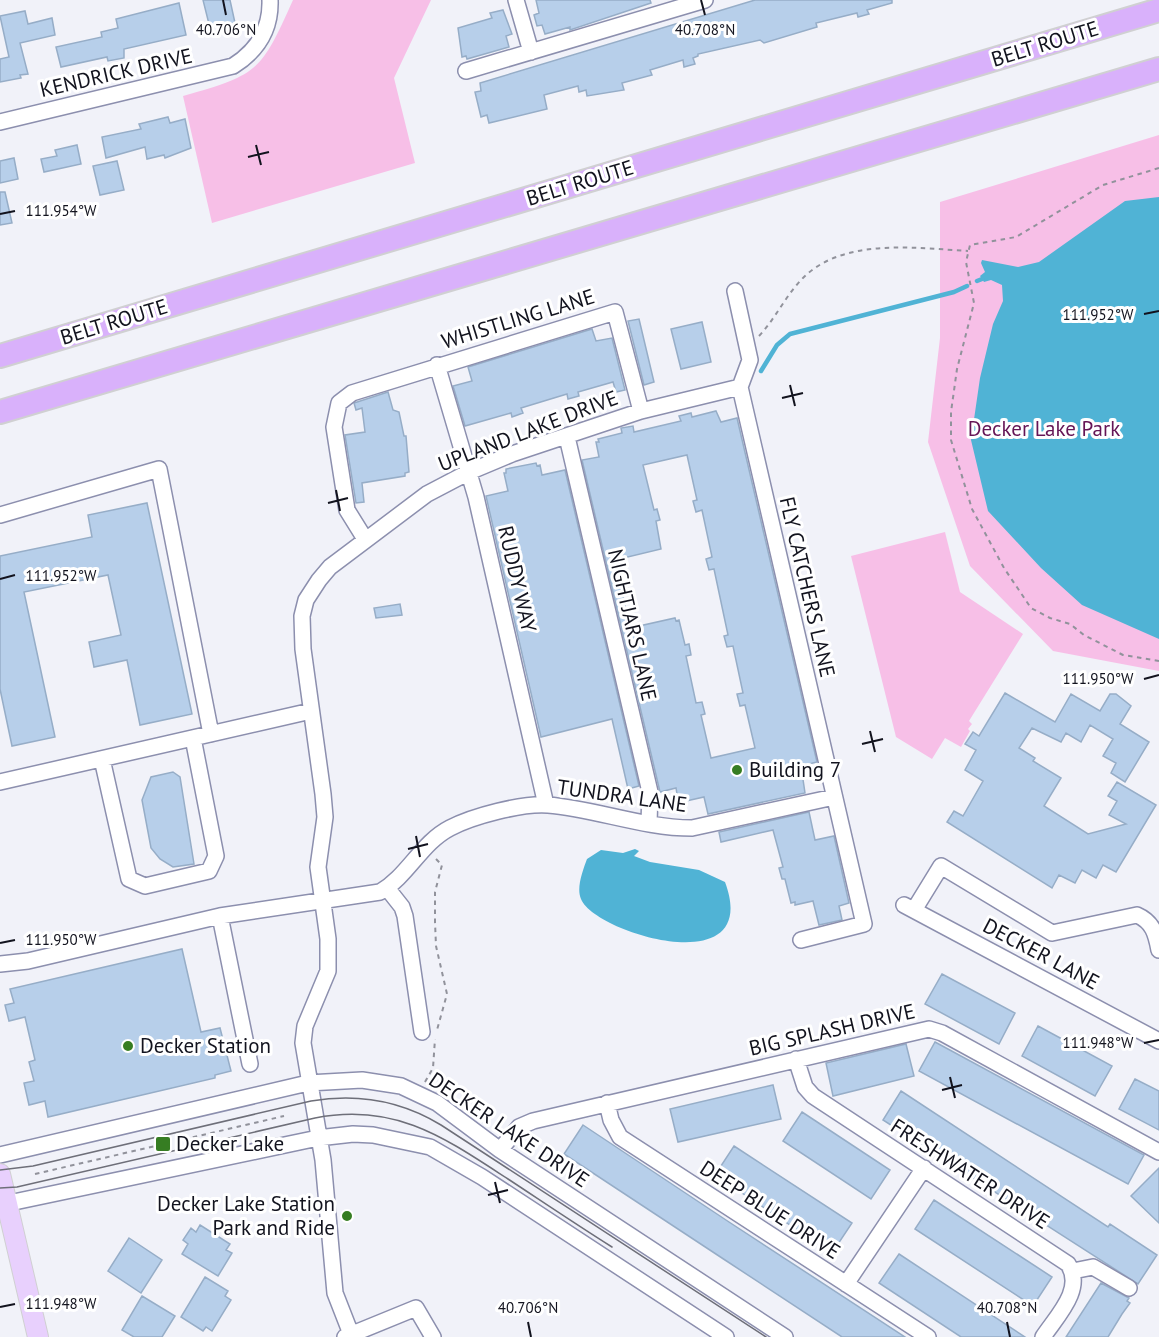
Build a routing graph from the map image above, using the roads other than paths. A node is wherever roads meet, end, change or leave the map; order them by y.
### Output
1 (270, 0) edge
2 (516, 0) edge
3 (705, 0) edge
4 (1159, 10) edge
5 (531, 52) junction
6 (1159, 69) edge
7 (466, 71) dead end
8 (0, 122) edge
9 (735, 291) dead end
10 (0, 356) edge
11 (437, 365) junction
12 (740, 387) junction
13 (641, 411) junction
14 (0, 412) edge
15 (567, 437) junction
16 (469, 472) junction
17 (0, 515) edge
18 (365, 539) junction
19 (311, 711) junction
20 (211, 734) junction
21 (193, 738) junction
22 (102, 759) junction
23 (0, 783) edge
24 (834, 796) junction
25 (546, 805) junction
26 (649, 823) junction
27 (387, 888) junction
28 (322, 902) junction
29 (220, 916) junction
30 (801, 940) dead end
31 (1159, 950) edge
32 (0, 964) edge
33 (422, 1032) dead end
34 (1159, 1041) edge
35 (796, 1059) junction
36 (250, 1064) dead end
37 (308, 1083) junction
38 (607, 1103) junction
39 (318, 1138) junction
40 (500, 1150) junction
41 (1159, 1152) edge
42 (0, 1155) edge
43 (924, 1168) junction
44 (0, 1174) edge
45 (4, 1204) edge
46 (1073, 1271) junction
47 (846, 1284) junction
48 (1129, 1288) dead end
49 (348, 1336) edge
50 (38, 1337) edge
51 (432, 1337) edge
52 (726, 1337) edge
53 (785, 1337) edge
54 (928, 1337) edge
55 (1043, 1337) edge

1 - 8 street, KENDRICK DRIVE
2 - 5 street
3 - 5 street
4 - 10 highway, BELT ROUTE
5 - 7 street
6 - 14 highway
9 - 12 street
11 - 13 street, WHISTLING LANE
11 - 16 street, RUDDY WAY
11 - 18 street, WHISTLING LANE
12 - 13 street, UPLAND LAKE DRIVE
12 - 24 street, FLY CATCHERS LANE
13 - 15 street, UPLAND LAKE DRIVE
15 - 16 street, UPLAND LAKE DRIVE
15 - 26 street, NIGHTJARS LANE
16 - 18 street, UPLAND LAKE DRIVE
16 - 25 street, RUDDY WAY
17 - 20 street
18 - 19 street, UPLAND LAKE DRIVE
19 - 20 street
19 - 28 street, UPLAND LAKE DRIVE
20 - 21 street
21 - 22 street
21 - 22 street
22 - 23 street
24 - 26 street, TUNDRA LANE
24 - 30 street, FLY CATCHERS LANE
25 - 26 street, TUNDRA LANE
25 - 27 street, TUNDRA LANE
27 - 28 street, TUNDRA LANE
27 - 33 street
28 - 29 street, TUNDRA LANE
28 - 37 street, UPLAND LAKE DRIVE
29 - 32 street, TUNDRA LANE
29 - 36 street
31 - 34 street, DECKER LANE
35 - 38 street, BIG SPLASH DRIVE
35 - 41 street, BIG SPLASH DRIVE
35 - 43 street, FRESHWATER DRIVE
37 - 39 street, UPLAND LAKE DRIVE
37 - 40 street, DECKER LAKE DRIVE
37 - 42 street, DECKER LAKE DRIVE
38 - 40 street, BIG SPLASH DRIVE
38 - 47 street, DEEP BLUE DRIVE
39 - 45 street
39 - 49 street, UPLAND LAKE DRIVE
39 - 52 street
40 - 53 street, DECKER LAKE DRIVE
43 - 46 street, FRESHWATER DRIVE
43 - 47 street
44 - 45 main road
45 - 50 main road
46 - 48 street
46 - 55 street
47 - 54 street, DEEP BLUE DRIVE
49 - 51 street

